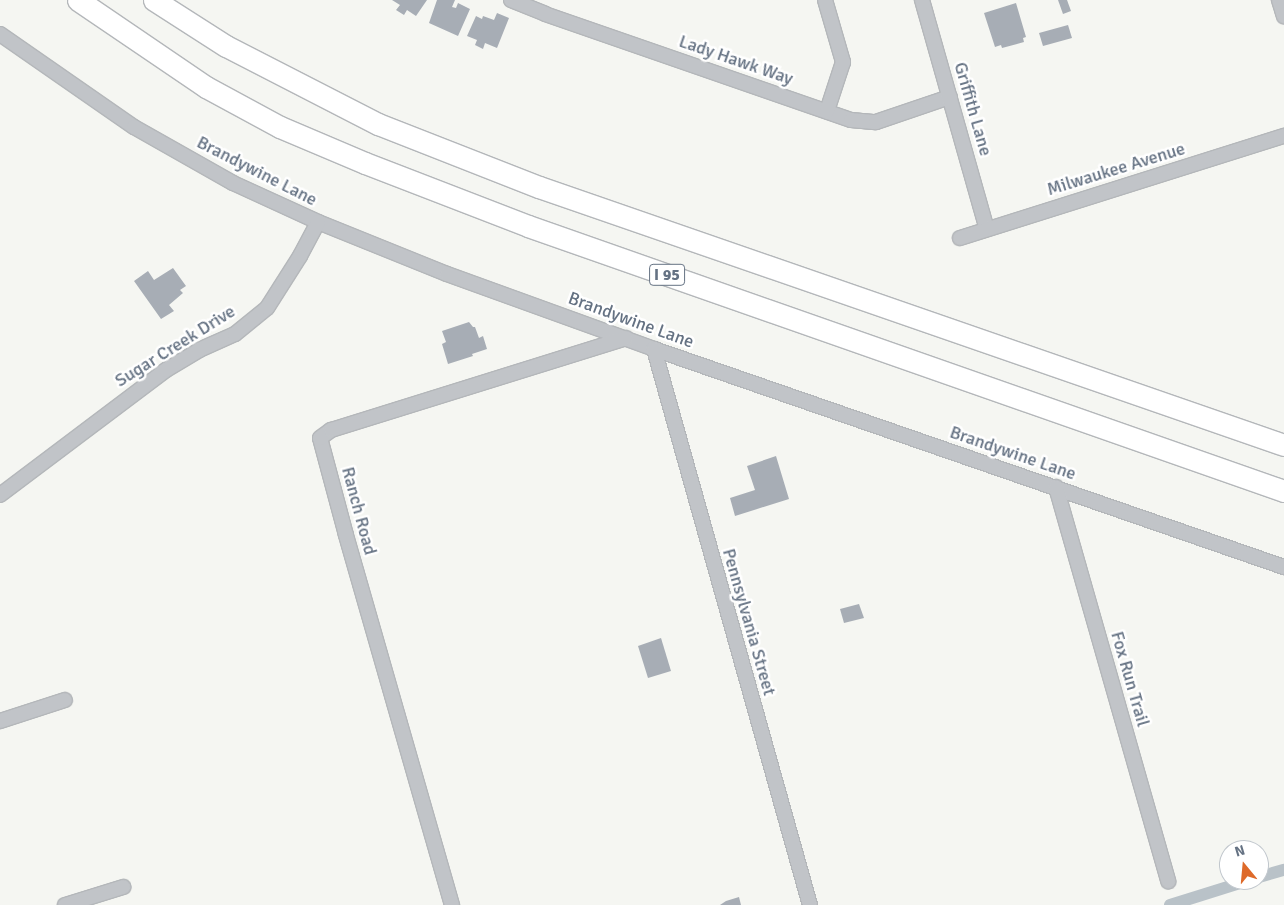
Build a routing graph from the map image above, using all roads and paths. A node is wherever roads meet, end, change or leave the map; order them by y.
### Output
1 (78, 0) edge
2 (154, 0) edge
3 (511, 0) edge
4 (825, 0) edge
5 (922, 0) edge
6 (1280, 0) edge
7 (1284, 16) edge
8 (0, 34) edge
9 (950, 97) junction
10 (827, 111) junction
11 (1284, 136) edge
12 (318, 222) junction
13 (987, 229) junction
14 (960, 238) dead end
15 (626, 338) junction
16 (654, 349) junction
17 (1284, 445) edge
18 (1056, 487) junction
19 (1284, 490) edge
20 (0, 495) edge
21 (1284, 567) edge
22 (65, 700) dead end
23 (0, 720) edge
24 (1168, 881) dead end
25 (123, 887) dead end
26 (65, 905) edge
27 (452, 905) edge
28 (810, 905) edge

1 - 19 highway, I 95
2 - 17 highway, I 95
3 - 10 street, Lady Hawk Way
4 - 10 street
5 - 9 street, Griffith Lane
6 - 7 street
8 - 12 street, Brandywine Lane
9 - 10 street, Lady Hawk Way
9 - 13 street, Griffith Lane
11 - 13 street, Milwaukee Avenue
12 - 15 street, Brandywine Lane
12 - 20 street, Sugar Creek Drive
13 - 14 street, Milwaukee Avenue
15 - 16 street, Brandywine Lane
15 - 27 street, Ranch Road
16 - 18 street, Brandywine Lane
16 - 28 street, Pennsylvania Street
18 - 21 street, Brandywine Lane
18 - 24 street, Fox Run Trail
22 - 23 street
25 - 26 street

